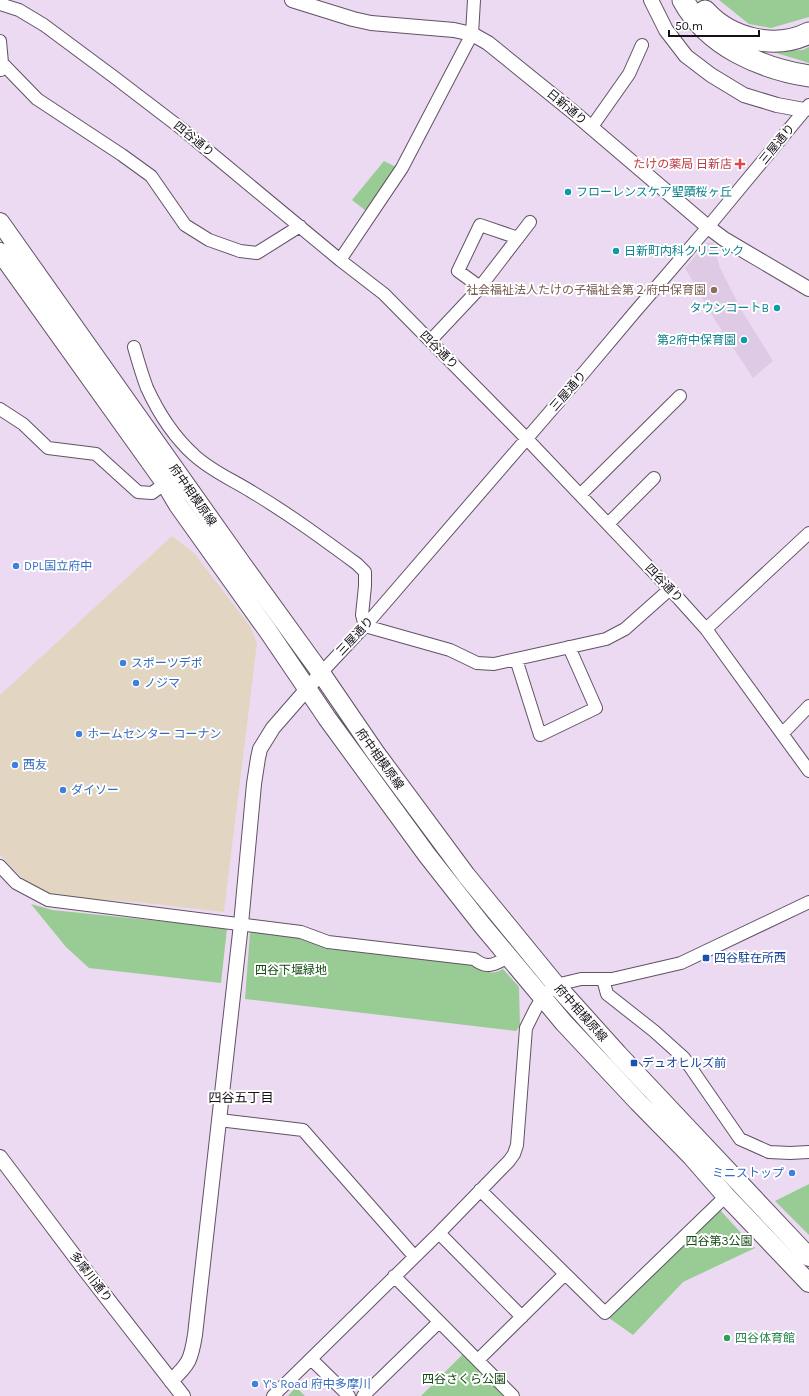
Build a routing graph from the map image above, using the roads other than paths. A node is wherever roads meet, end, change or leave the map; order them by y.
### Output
1 (292, 0) edge
2 (474, 0) edge
3 (651, 0) edge
4 (683, 0) edge
5 (696, 0) edge
6 (0, 4) edge
7 (809, 33) edge
8 (472, 34) junction
9 (0, 40) edge
10 (642, 45) dead end
11 (1, 68) edge
12 (809, 76) edge
13 (807, 109) edge
14 (591, 128) junction
15 (0, 222) edge
16 (530, 222) dead end
17 (300, 226) junction
18 (708, 227) junction
19 (518, 238) junction
20 (0, 252) edge
21 (340, 260) junction
22 (480, 287) junction
23 (809, 289) edge
24 (430, 341) junction
25 (134, 348) dead end
26 (680, 396) dead end
27 (0, 409) edge
28 (526, 438) junction
29 (654, 478) dead end
30 (172, 479) junction
31 (580, 495) junction
32 (608, 524) junction
33 (809, 533) edge
34 (670, 589) junction
35 (365, 626) junction
36 (706, 629) junction
37 (569, 647) junction
38 (516, 659) junction
39 (321, 673) junction
40 (307, 690) junction
41 (809, 706) edge
42 (782, 734) junction
43 (809, 770) edge
44 (0, 866) edge
45 (809, 902) edge
46 (241, 924) junction
47 (509, 957) junction
48 (603, 979) junction
49 (556, 985) junction
50 (542, 998) junction
51 (219, 1120) junction
52 (697, 1150) junction
53 (809, 1152) edge
54 (0, 1157) edge
55 (480, 1190) junction
56 (726, 1196) junction
57 (439, 1233) junction
58 (414, 1256) junction
59 (809, 1257) edge
60 (565, 1274) junction
61 (394, 1276) junction
62 (809, 1284) edge
63 (522, 1317) junction
64 (439, 1322) junction
65 (312, 1359) junction
66 (478, 1360) junction
67 (171, 1381) junction
68 (183, 1396) edge
69 (273, 1396) edge
70 (349, 1396) edge
71 (363, 1396) edge
72 (513, 1396) edge

1 - 8 street, 日新通り
2 - 8 street
3 - 13 street
4 - 12 highway
5 - 7 highway
6 - 17 street, 四谷通り
8 - 14 street, 日新通り
8 - 21 street
9 - 11 street
10 - 14 street
11 - 17 street
13 - 18 street, 三屋通り
14 - 18 street, 日新通り
15 - 30 main road, 府中相模原線
16 - 19 street
17 - 21 street, 四谷通り
18 - 23 street, 日新通り
18 - 28 street, 三屋通り
19 - 22 street
19 - 22 street
20 - 30 main road, 府中相模原線
21 - 24 street, 四谷通り
22 - 24 street
24 - 28 street, 四谷通り
25 - 35 street
26 - 31 street
27 - 30 street
28 - 31 street, 四谷通り
28 - 35 street, 三屋通り
29 - 32 street
30 - 39 main road, 府中相模原線
30 - 40 main road, 府中相模原線
31 - 32 street, 四谷通り
32 - 34 street, 四谷通り
33 - 36 street
34 - 36 street, 四谷通り
34 - 37 street
35 - 38 street
35 - 39 street, 三屋通り
36 - 42 street, 四谷通り
37 - 38 street
37 - 38 street
39 - 40 street
39 - 49 main road, 府中相模原線
40 - 46 street
40 - 47 main road, 府中相模原線
41 - 42 street
42 - 43 street, 四谷通り
44 - 46 street
45 - 48 street
46 - 47 street
46 - 51 street
47 - 50 main road, 府中相模原線
48 - 49 street
48 - 53 street
49 - 50 street
49 - 52 main road, 府中相模原線
50 - 52 main road, 府中相模原線
50 - 55 street
51 - 58 street
51 - 67 street
52 - 56 main road, 府中相模原線
52 - 59 main road, 府中相模原線
54 - 67 street, 多摩川通り
55 - 57 street
55 - 60 street
56 - 60 street
56 - 62 main road, 府中相模原線
57 - 58 street
57 - 63 street
58 - 61 street
60 - 63 street
61 - 64 street
61 - 65 street
63 - 66 street
64 - 66 street
64 - 71 street
65 - 69 street
65 - 70 street
66 - 72 street
67 - 68 street, 多摩川通り

